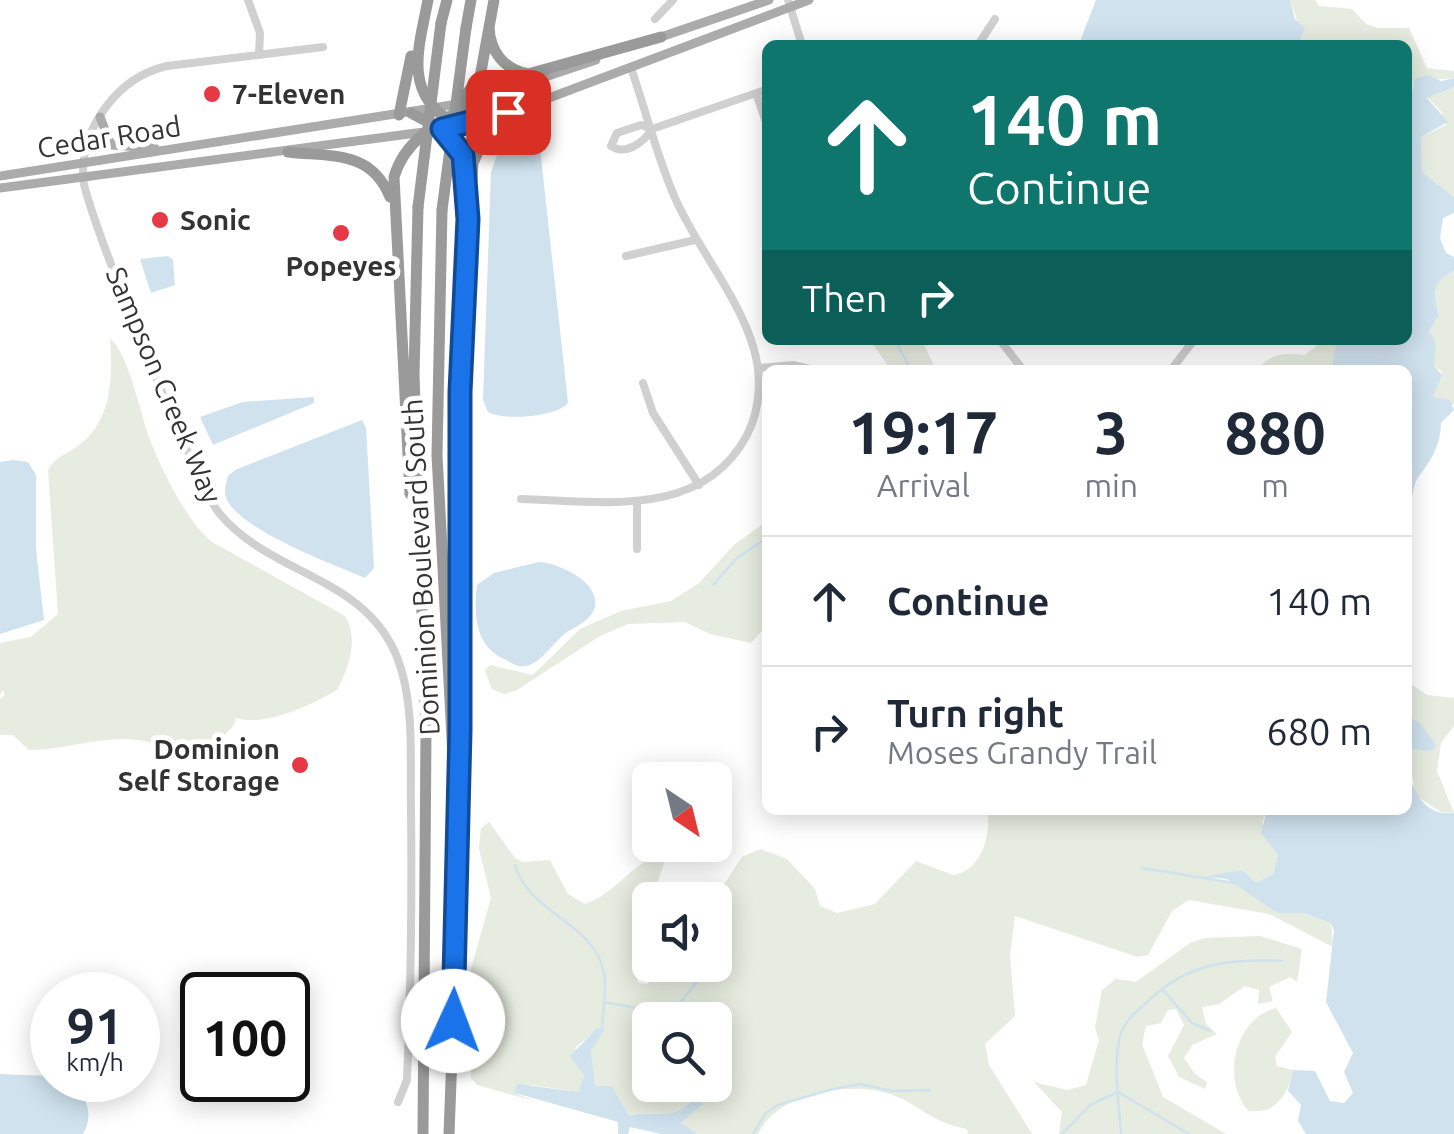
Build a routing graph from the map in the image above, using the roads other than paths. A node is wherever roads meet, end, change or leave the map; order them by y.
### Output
1 (248, 0) edge
2 (426, 0) edge
3 (446, 0) edge
4 (472, 0) edge
5 (494, 0) edge
6 (673, 0) edge
7 (769, 0) edge
8 (808, 0) edge
9 (789, 3) edge
10 (655, 19) dead end
11 (995, 19) dead end
12 (490, 28) junction
13 (660, 38) junction
14 (800, 40) edge
15 (981, 40) edge
16 (324, 48) dead end
17 (259, 55) junction
18 (632, 68) junction
19 (762, 91) edge
20 (756, 93) junction
21 (478, 100) junction
22 (462, 104) junction
23 (534, 104) junction
24 (762, 110) edge
25 (405, 114) junction
26 (100, 117) junction
27 (438, 122) junction
28 (652, 129) junction
29 (408, 134) joint
30 (178, 148) junction
31 (288, 152) junction
32 (84, 165) junction
33 (0, 176) edge
34 (83, 178) junction
35 (0, 188) edge
36 (394, 211) junction
37 (468, 219) junction
38 (695, 240) junction
39 (626, 256) dead end
40 (1004, 345) edge
41 (1190, 345) edge
42 (1019, 365) edge
43 (1175, 365) edge
44 (758, 368) junction
45 (762, 368) edge
46 (644, 383) dead end
47 (699, 486) junction
48 (521, 499) dead end
49 (637, 501) junction
50 (637, 549) dead end
51 (417, 564) junction
52 (457, 731) junction
53 (398, 1102) dead end
54 (423, 1134) edge
55 (449, 1134) edge

1 - 17 street
2 - 25 highway
2 - 27 highway
3 - 51 highway, Dominion Boulevard South, bridge
4 - 52 highway, Dominion Boulevard South, bridge
5 - 12 highway
6 - 10 street
7 - 13 main road
8 - 9 main road
9 - 14 street
9 - 18 main road
11 - 15 street
12 - 13 highway
12 - 22 highway
13 - 21 main road
16 - 17 street
17 - 26 street
18 - 23 main road
18 - 28 street
19 - 20 street
20 - 24 street
20 - 28 street
21 - 22 main road
21 - 27 highway
22 - 27 highway
23 - 27 main road
23 - 37 highway
25 - 27 highway
25 - 30 main road, Cedar Road
26 - 30 main road
26 - 32 street
27 - 29 highway
27 - 36 highway
27 - 37 highway
28 - 28 street
28 - 38 street
29 - 31 main road, Cedar Road
30 - 32 main road, Cedar Road
31 - 34 main road, Cedar Road
31 - 36 highway
32 - 33 main road, Cedar Road
32 - 34 street
34 - 35 main road, Cedar Road
34 - 53 street, Sampson Creek Way
36 - 51 highway
37 - 52 highway
38 - 39 street
38 - 44 street
40 - 42 street
41 - 43 street
44 - 45 street
44 - 47 street
46 - 47 street
47 - 49 street
48 - 49 street
49 - 50 street
51 - 54 highway, Dominion Boulevard South
52 - 55 highway, Dominion Boulevard South

